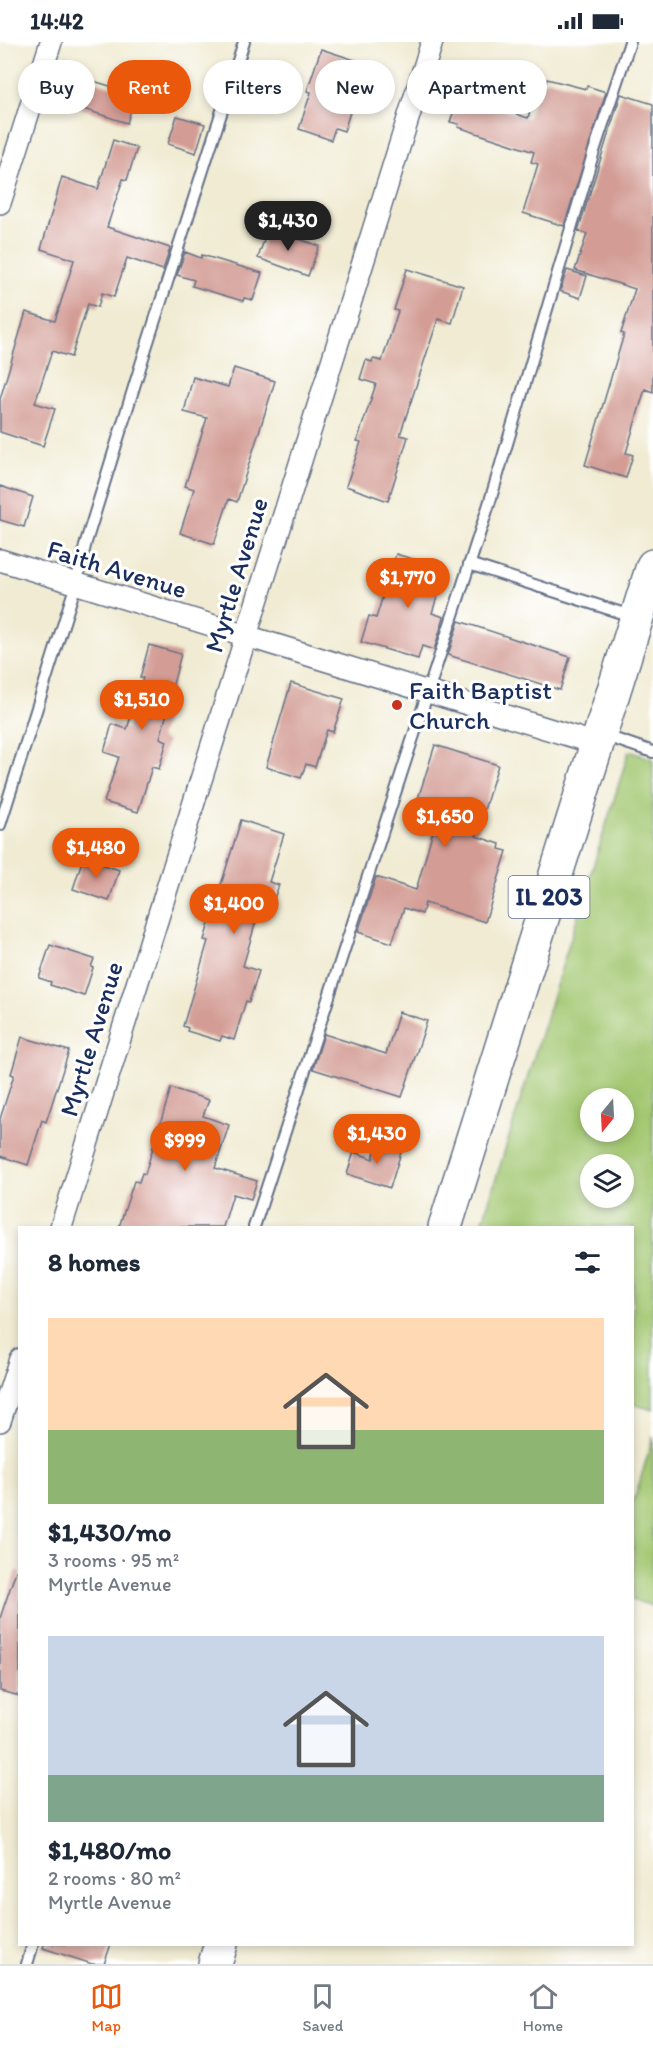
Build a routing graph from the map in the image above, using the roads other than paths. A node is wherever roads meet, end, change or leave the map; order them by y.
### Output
1 (51, 42) edge
2 (244, 42) edge
3 (432, 42) edge
4 (630, 42) edge
5 (0, 203) edge
6 (0, 560) edge
7 (469, 564) junction
8 (653, 566) edge
9 (76, 584) junction
10 (637, 618) junction
11 (245, 637) junction
12 (428, 693) junction
13 (599, 739) junction
14 (653, 752) edge
15 (0, 825) edge
16 (61, 1226) edge
17 (254, 1226) edge
18 (445, 1226) edge
19 (18, 1364) edge
20 (10, 1382) edge
21 (0, 1421) edge
22 (32, 1946) edge
23 (220, 1946) edge
24 (27, 1964) edge
25 (215, 1964) edge

1 - 5 street
2 - 9 lane
3 - 11 street, Myrtle Avenue
4 - 7 lane
6 - 9 street, Faith Avenue
7 - 10 lane
7 - 12 lane
8 - 10 main road, IL 203
9 - 11 street, Faith Avenue
9 - 15 lane
10 - 13 main road, IL 203
11 - 12 street, Faith Avenue
11 - 16 street, Myrtle Avenue
12 - 13 street, Faith Avenue
12 - 17 lane
13 - 14 lane
13 - 18 main road, IL 203
19 - 20 street
20 - 21 street
22 - 24 lane
23 - 25 main road

